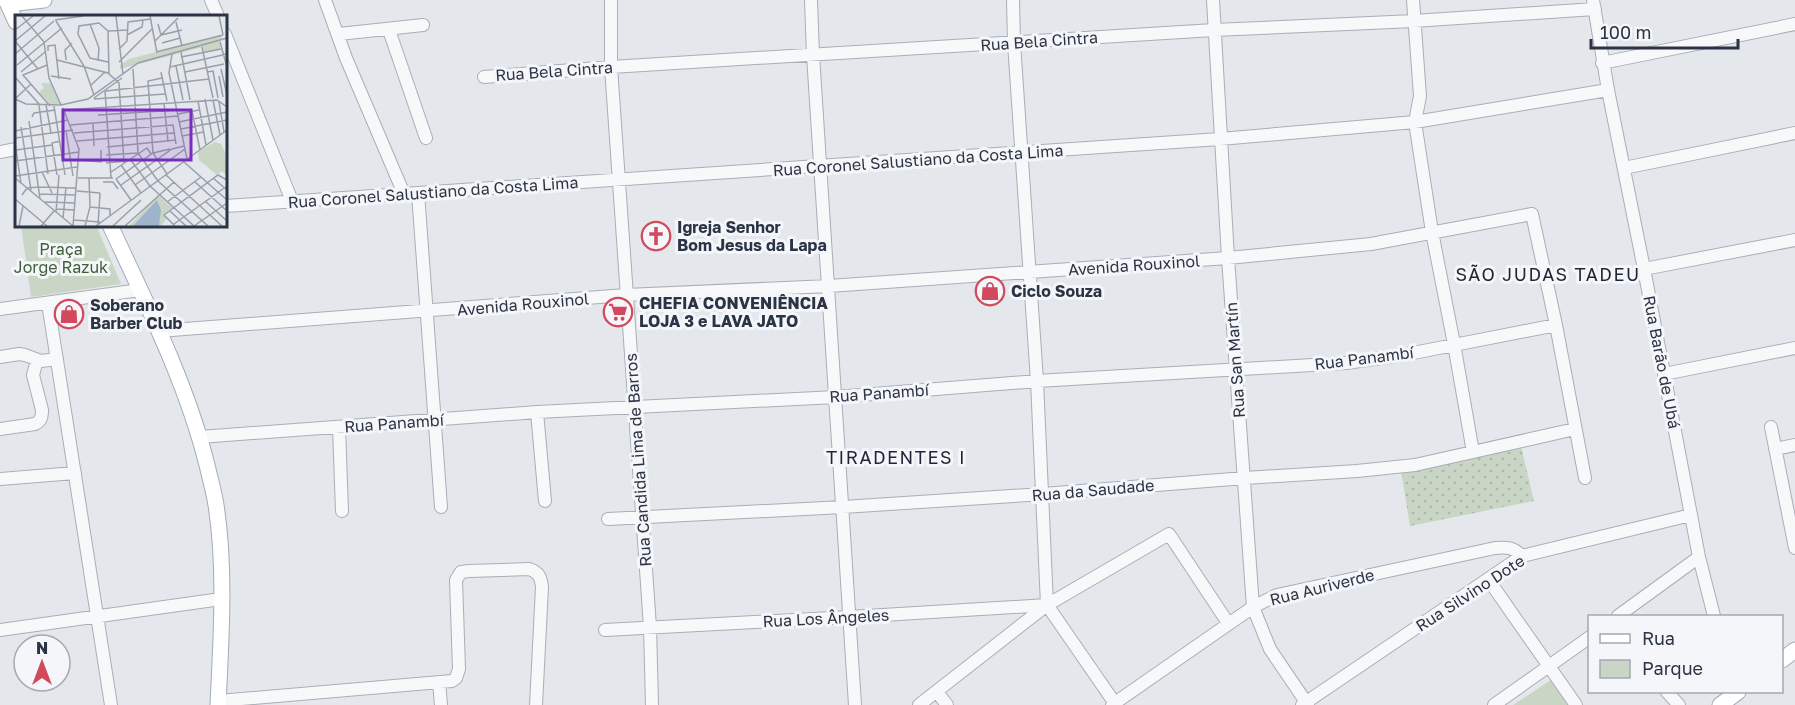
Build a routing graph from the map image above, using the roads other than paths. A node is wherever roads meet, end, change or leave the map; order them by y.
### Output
1 (44, 0) edge
2 (211, 0) edge
3 (325, 0) edge
4 (610, 0) edge
5 (811, 0) edge
6 (1013, 0) edge
7 (1213, 0) edge
8 (1413, 0) edge
9 (7, 2) edge
10 (1594, 5) edge
11 (218, 15) edge
12 (15, 20) edge
13 (1414, 21) junction
14 (1795, 24) edge
15 (423, 25) dead end
16 (389, 30) junction
17 (1214, 30) junction
18 (339, 34) junction
19 (226, 36) edge
20 (1014, 43) junction
21 (813, 55) junction
22 (1602, 63) junction
23 (611, 67) junction
24 (484, 76) dead end
25 (1608, 90) junction
26 (1415, 122) junction
27 (1795, 133) edge
28 (426, 138) dead end
29 (1220, 139) junction
30 (15, 149) edge
31 (0, 152) edge
32 (1021, 153) junction
33 (820, 166) junction
34 (1623, 168) junction
35 (619, 179) junction
36 (418, 193) junction
37 (404, 194) junction
38 (292, 201) junction
39 (226, 206) edge
40 (110, 226) edge
41 (1432, 232) junction
42 (1795, 240) edge
43 (1228, 258) junction
44 (1644, 269) junction
45 (1030, 273) junction
46 (829, 286) junction
47 (140, 290) junction
48 (626, 295) junction
49 (48, 303) junction
50 (0, 309) edge
51 (426, 312) junction
52 (1556, 325) junction
53 (159, 331) junction
54 (1454, 344) junction
55 (1795, 348) edge
56 (0, 357) edge
57 (57, 359) junction
58 (38, 360) junction
59 (1235, 369) junction
60 (1664, 374) junction
61 (1037, 381) junction
62 (836, 397) junction
63 (635, 407) junction
64 (537, 412) junction
65 (434, 420) junction
66 (339, 427) junction
67 (1771, 427) dead end
68 (0, 429) edge
69 (1575, 429) junction
70 (200, 437) junction
71 (1795, 445) edge
72 (1775, 449) junction
73 (1473, 452) junction
74 (75, 473) junction
75 (1245, 478) junction
76 (1585, 478) dead end
77 (0, 479) edge
78 (1043, 494) junction
79 (545, 501) dead end
80 (441, 507) dead end
81 (843, 507) junction
82 (342, 511) dead end
83 (1691, 515) junction
84 (641, 517) junction
85 (608, 519) dead end
86 (1795, 545) edge
87 (1522, 556) junction
88 (1700, 557) junction
89 (1488, 579) junction
90 (221, 599) junction
91 (1047, 605) junction
92 (1253, 607) junction
93 (1619, 615) edge
94 (1714, 615) edge
95 (98, 617) junction
96 (850, 617) junction
97 (1228, 623) junction
98 (650, 627) junction
99 (0, 630) edge
100 (605, 630) dead end
101 (1588, 638) edge
102 (1795, 650) edge
103 (1783, 659) edge
104 (1548, 668) junction
105 (439, 682) junction
106 (937, 692) junction
107 (1668, 693) edge
108 (1734, 693) edge
109 (218, 703) edge
110 (1115, 704) edge
111 (1306, 704) edge
112 (111, 705) edge
113 (441, 705) edge
114 (536, 705) edge
115 (652, 705) edge
116 (855, 705) edge
117 (919, 705) edge
118 (947, 705) edge
119 (1494, 705) edge
120 (1576, 705) edge
121 (1678, 705) edge
122 (1720, 705) edge

1 - 9 main road
2 - 11 street
3 - 18 street
4 - 23 street, Rua Candida Lima de Barros
5 - 21 street
6 - 20 street
7 - 17 street, Rua San Martín
8 - 13 street
9 - 12 main road
10 - 13 street, Rua Bela Cintra
10 - 22 street, Rua Barão de Ubá
13 - 17 street, Rua Bela Cintra
13 - 26 street
14 - 22 street
15 - 16 street
16 - 18 street
16 - 28 street
17 - 20 street, Rua Bela Cintra
17 - 29 street, Rua San Martín
18 - 37 street
19 - 38 street
20 - 21 street, Rua Bela Cintra
20 - 32 street
21 - 23 street, Rua Bela Cintra
21 - 33 street
22 - 25 street, Rua Barão de Ubá
23 - 24 street, Rua Bela Cintra
23 - 35 street, Rua Candida Lima de Barros
25 - 26 street, Rua Coronel Salustiano da Costa Lima
25 - 34 street, Rua Barão de Ubá
26 - 29 street, Rua Coronel Salustiano da Costa Lima
26 - 41 street
27 - 34 street
29 - 32 street, Rua Coronel Salustiano da Costa Lima
29 - 43 street, Rua San Martín
30 - 31 street
32 - 33 street, Rua Coronel Salustiano da Costa Lima
32 - 45 street
33 - 35 street, Rua Coronel Salustiano da Costa Lima
33 - 46 street
34 - 44 street, Rua Barão de Ubá
35 - 36 street, Rua Coronel Salustiano da Costa Lima
35 - 48 street, Rua Candida Lima de Barros
36 - 37 street, Rua Coronel Salustiano da Costa Lima
36 - 51 street
37 - 38 street, Rua Coronel Salustiano da Costa Lima
38 - 39 street, Rua Coronel Salustiano da Costa Lima
40 - 47 main road
41 - 43 street, Avenida Rouxinol
41 - 52 street, Avenida Rouxinol
41 - 54 street
42 - 44 street
43 - 45 street, Avenida Rouxinol
43 - 59 street, Rua San Martín
44 - 60 street, Rua Barão de Ubá
45 - 46 street, Avenida Rouxinol
45 - 61 street
46 - 48 street, Avenida Rouxinol
46 - 62 street
47 - 49 street
47 - 53 main road
48 - 51 street, Avenida Rouxinol
48 - 63 street, Rua Candida Lima de Barros
49 - 50 street
49 - 57 street
51 - 53 street, Avenida Rouxinol
51 - 65 street
52 - 54 street, Rua Panambí
52 - 69 street
53 - 70 main road
54 - 59 street, Rua Panambí
54 - 73 street
55 - 60 street
56 - 58 street
57 - 58 street
57 - 74 street
58 - 68 street
59 - 61 street, Rua Panambí
59 - 75 street, Rua San Martín
60 - 83 street, Rua Barão de Ubá
61 - 62 street, Rua Panambí
61 - 78 street
62 - 63 street, Rua Panambí
62 - 81 street
63 - 64 street, Rua Panambí
63 - 84 street, Rua Candida Lima de Barros
64 - 65 street, Rua Panambí
64 - 79 street
65 - 66 street, Rua Panambí
65 - 80 street
66 - 70 street, Rua Panambí
66 - 82 street
67 - 72 street
69 - 73 street, Rua da Saudade
69 - 76 street
70 - 90 main road
71 - 72 street
72 - 86 street
73 - 75 street, Rua da Saudade
74 - 77 street
74 - 95 street
75 - 78 street, Rua da Saudade
75 - 92 street, Rua San Martín
78 - 81 street, Rua da Saudade
78 - 91 street
81 - 84 street, Rua da Saudade
81 - 96 street
83 - 87 street, Rua Silvino Dote
83 - 88 street, Rua Barão de Ubá
84 - 85 street, Rua da Saudade
84 - 98 street, Rua Candida Lima de Barros
87 - 89 street, Rua Silvino Dote
87 - 92 street, Rua Auriverde
88 - 93 street
88 - 94 street, Rua Barão de Ubá
89 - 104 street
89 - 111 street, Rua Silvino Dote
90 - 95 street
90 - 109 main road
91 - 96 street, Rua Los Ângeles
91 - 97 street
91 - 106 street
91 - 110 street
92 - 97 street, Rua Auriverde
92 - 111 street, Rua San Martín
95 - 99 street
95 - 112 street
96 - 98 street, Rua Los Ângeles
96 - 116 street
97 - 110 street, Rua Auriverde
98 - 100 street, Rua Los Ângeles
98 - 115 street, Rua Candida Lima de Barros
101 - 104 street
102 - 103 main road
104 - 119 street
104 - 120 street
105 - 109 street
105 - 113 street
105 - 114 street
106 - 117 street
106 - 118 street
107 - 121 street
108 - 122 main road

